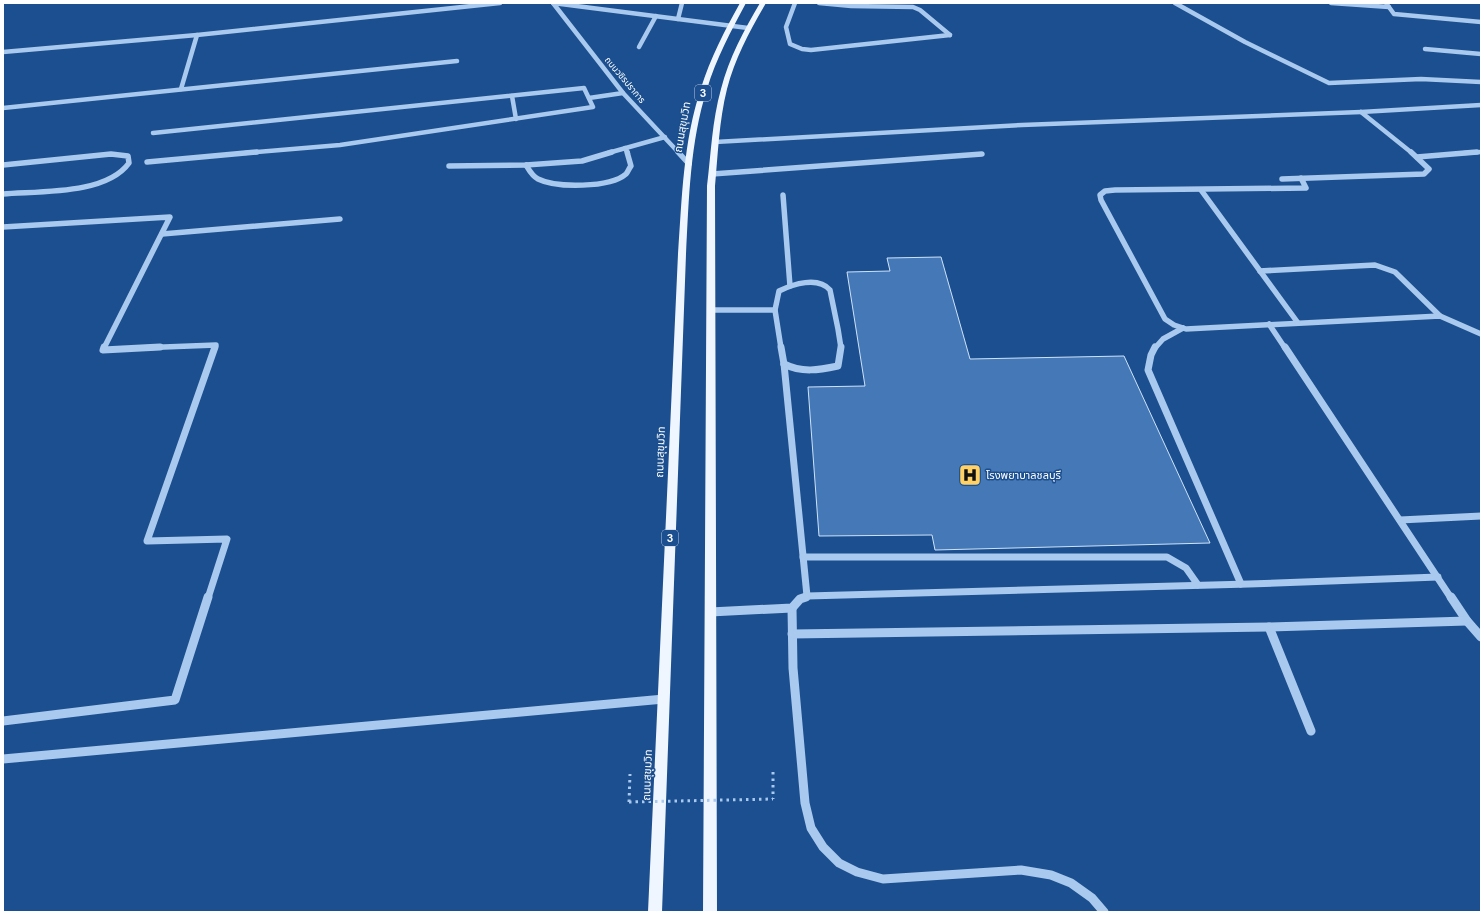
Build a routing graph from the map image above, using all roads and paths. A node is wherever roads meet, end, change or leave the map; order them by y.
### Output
1 (500, 3) edge
2 (553, 3) edge
3 (682, 3) edge
4 (743, 3) edge
5 (763, 3) edge
6 (795, 3) edge
7 (819, 3) edge
8 (1176, 3) edge
9 (1331, 3) edge
10 (1387, 5) edge
11 (656, 16) junction
12 (678, 20) junction
13 (1481, 22) edge
14 (730, 26) junction
15 (748, 28) junction
16 (197, 35) junction
17 (640, 47) dead end
18 (1425, 48) dead end
19 (5, 52) edge
20 (1481, 54) edge
21 (3, 58) edge
22 (457, 61) dead end
23 (1481, 82) edge
24 (181, 89) junction
25 (623, 93) junction
26 (512, 96) junction
27 (589, 98) junction
28 (1481, 105) edge
29 (3, 108) edge
30 (1361, 112) junction
31 (516, 119) junction
32 (152, 133) dead end
33 (665, 137) junction
34 (715, 142) junction
35 (625, 148) junction
36 (1481, 152) edge
37 (982, 154) dead end
38 (1417, 157) junction
39 (148, 162) dead end
40 (689, 164) junction
41 (3, 165) edge
42 (449, 166) dead end
43 (526, 166) junction
44 (712, 174) junction
45 (1301, 178) junction
46 (1282, 179) dead end
47 (1201, 190) junction
48 (3, 194) edge
49 (783, 195) dead end
50 (340, 219) dead end
51 (3, 227) edge
52 (162, 234) junction
53 (1260, 271) junction
54 (790, 286) junction
55 (711, 310) junction
56 (775, 310) junction
57 (1440, 316) junction
58 (1298, 323) junction
59 (1269, 324) junction
60 (1183, 328) junction
61 (1480, 335) edge
62 (784, 364) junction
63 (1481, 516) edge
64 (1400, 520) junction
65 (803, 557) junction
66 (1438, 577) junction
67 (1241, 584) junction
68 (1198, 585) junction
69 (807, 596) junction
70 (792, 608) junction
71 (710, 612) junction
72 (1467, 621) junction
73 (1269, 628) junction
74 (792, 634) junction
75 (1481, 637) edge
76 (664, 699) junction
77 (3, 721) edge
78 (1311, 731) dead end
79 (3, 759) edge
80 (773, 772) dead end
81 (630, 774) dead end
82 (655, 912) edge
83 (710, 912) edge
84 (1104, 912) edge

1 - 16 street
2 - 11 street, ถนนวชิรปราการ
2 - 25 street, ถนนวชิรปราการ
3 - 12 street
4 - 14 main road, ถนนสุขุมวิท / 3
5 - 15 main road, 3
6 - 7 street
8 - 23 street
9 - 10 street
10 - 13 street
11 - 12 street, ถนนวชิรปราการ
11 - 17 street
12 - 14 street, ถนนวชิรปราการ
14 - 15 street, ถนนวชิรปราการ
14 - 40 main road, ถนนสุขุมวิท / 3
15 - 34 main road, 3
16 - 19 street
16 - 24 street
18 - 20 street
19 - 21 street
22 - 24 street
24 - 29 street
25 - 27 street
25 - 33 street, ถนนวชิรปราการ
26 - 27 street
26 - 31 street
26 - 32 street
27 - 31 street
28 - 30 street
30 - 34 street
30 - 38 street
31 - 39 street
33 - 35 street
33 - 40 street, ถนนวชิรปราการ
34 - 44 main road, 3
35 - 43 street
35 - 43 street
36 - 38 street
37 - 44 street
38 - 45 street
40 - 76 main road, ถนนสุขุมวิท / 3
41 - 48 street
42 - 43 street
44 - 55 main road, 3
45 - 46 street
45 - 47 street
47 - 53 street
47 - 60 street
49 - 54 street
50 - 52 street
51 - 52 street
52 - 77 street
53 - 57 street
53 - 58 street
54 - 56 street
54 - 62 street
55 - 56 street
55 - 71 main road, 3
56 - 62 street
57 - 58 street
57 - 61 street
58 - 59 street
59 - 60 street
59 - 64 street
60 - 67 street
62 - 65 street
63 - 64 street
64 - 66 street
65 - 68 street
65 - 69 street
66 - 67 street
66 - 72 street
67 - 68 street
68 - 69 street
69 - 70 street
70 - 71 street
70 - 74 street
71 - 83 main road, 3
72 - 73 street
72 - 75 street
73 - 74 street
73 - 78 street
74 - 84 street
76 - 79 street
76 - 82 main road, ถนนสุขุมวิท / 3
80 - 81 path, bridge

